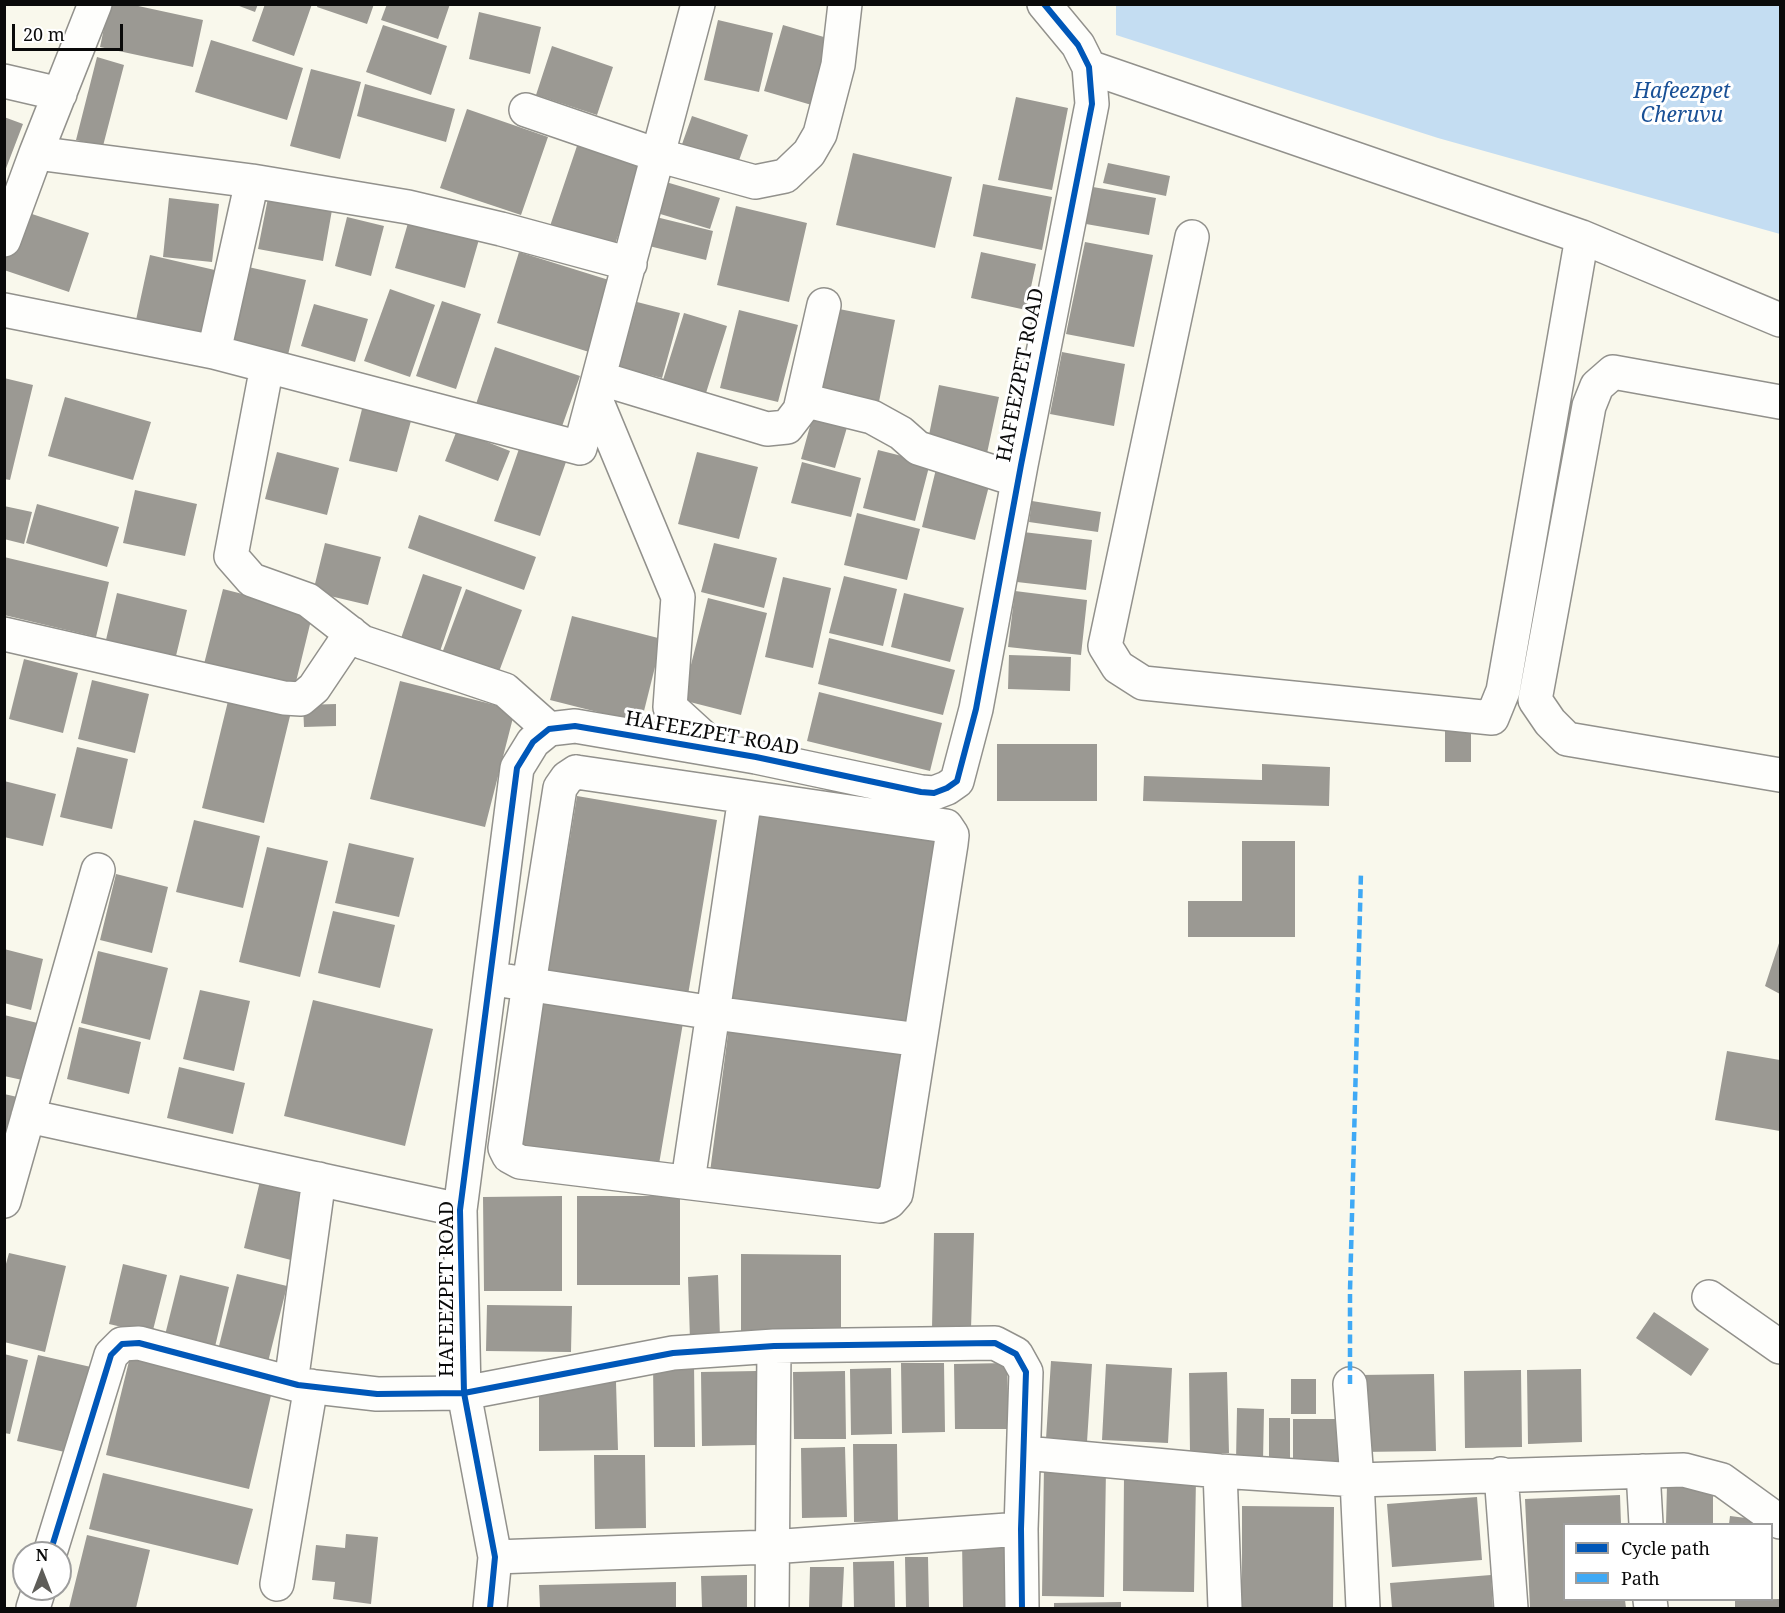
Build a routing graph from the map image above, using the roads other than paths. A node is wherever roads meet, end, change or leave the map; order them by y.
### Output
1 (95, 4) edge
2 (698, 4) edge
3 (845, 4) edge
4 (1044, 4) edge
5 (1089, 67) junction
6 (4, 81) edge
7 (60, 94) junction
8 (526, 110) dead end
9 (36, 153) junction
10 (657, 154) junction
11 (252, 181) junction
12 (1192, 237) dead end
13 (1582, 237) junction
14 (4, 240) edge
15 (630, 264) junction
16 (824, 305) dead end
17 (4, 310) edge
18 (1780, 320) edge
19 (214, 352) junction
20 (267, 366) junction
21 (597, 387) junction
22 (803, 400) junction
23 (1780, 402) edge
24 (1018, 480) junction
25 (351, 633) junction
26 (4, 634) edge
27 (549, 729) junction
28 (717, 750) junction
29 (1780, 775) edge
30 (515, 784) junction
31 (560, 788) junction
32 (745, 797) junction
33 (98, 870) dead end
34 (490, 978) junction
35 (529, 984) junction
36 (714, 1013) junction
37 (920, 1040) junction
38 (28, 1116) junction
39 (9, 1166) edge
40 (319, 1179) junction
41 (688, 1181) junction
42 (4, 1201) edge
43 (460, 1210) junction
44 (1709, 1297) dead end
45 (774, 1346) junction
46 (1780, 1347) edge
47 (301, 1384) junction
48 (1350, 1384) dead end
49 (464, 1394) junction
50 (1025, 1453) junction
51 (1220, 1471) junction
52 (1643, 1471) junction
53 (1501, 1474) junction
54 (1357, 1480) junction
55 (1780, 1522) edge
56 (1646, 1523) edge
57 (1021, 1530) junction
58 (54, 1541) edge
59 (771, 1547) junction
60 (495, 1557) junction
61 (277, 1584) dead end
62 (490, 1608) edge
63 (772, 1608) edge
64 (1022, 1608) edge
65 (1225, 1608) edge
66 (1363, 1608) edge
67 (1511, 1608) edge

1 - 7 street
2 - 10 street
3 - 10 street
4 - 5 street, HAFEEZPET ROAD
5 - 13 street
5 - 24 street, HAFEEZPET ROAD
6 - 7 street
7 - 9 street
8 - 10 street
9 - 11 street
9 - 14 street
10 - 15 street
11 - 15 street
11 - 19 street
12 - 13 street
13 - 18 street
15 - 21 street
16 - 22 street
17 - 19 street
19 - 20 street
20 - 21 street
20 - 25 street
21 - 22 street
21 - 28 street
22 - 24 street
23 - 29 street
24 - 28 street, HAFEEZPET ROAD
25 - 26 street
25 - 27 street
27 - 28 street, HAFEEZPET ROAD
27 - 30 street, HAFEEZPET ROAD
30 - 31 street
30 - 34 street, HAFEEZPET ROAD
31 - 32 street
31 - 35 street
32 - 36 street
32 - 37 street
33 - 38 street
34 - 35 street
34 - 43 street, HAFEEZPET ROAD
35 - 36 street
35 - 41 street
36 - 37 street
36 - 41 street
37 - 41 street
38 - 39 street
38 - 40 street
39 - 42 street
40 - 43 street
40 - 47 street
43 - 49 street, HAFEEZPET ROAD
44 - 46 street
45 - 49 street
45 - 50 street
45 - 59 street
47 - 49 street
47 - 58 street
47 - 61 street
48 - 54 street
49 - 60 street, HAFEEZPET ROAD
50 - 51 street
50 - 57 street
51 - 54 street
51 - 65 street
52 - 53 street
52 - 55 street
52 - 56 street
53 - 54 street
53 - 67 street
54 - 66 street
57 - 59 street
57 - 64 street
59 - 60 street
59 - 63 street
60 - 62 street, HAFEEZPET ROAD

